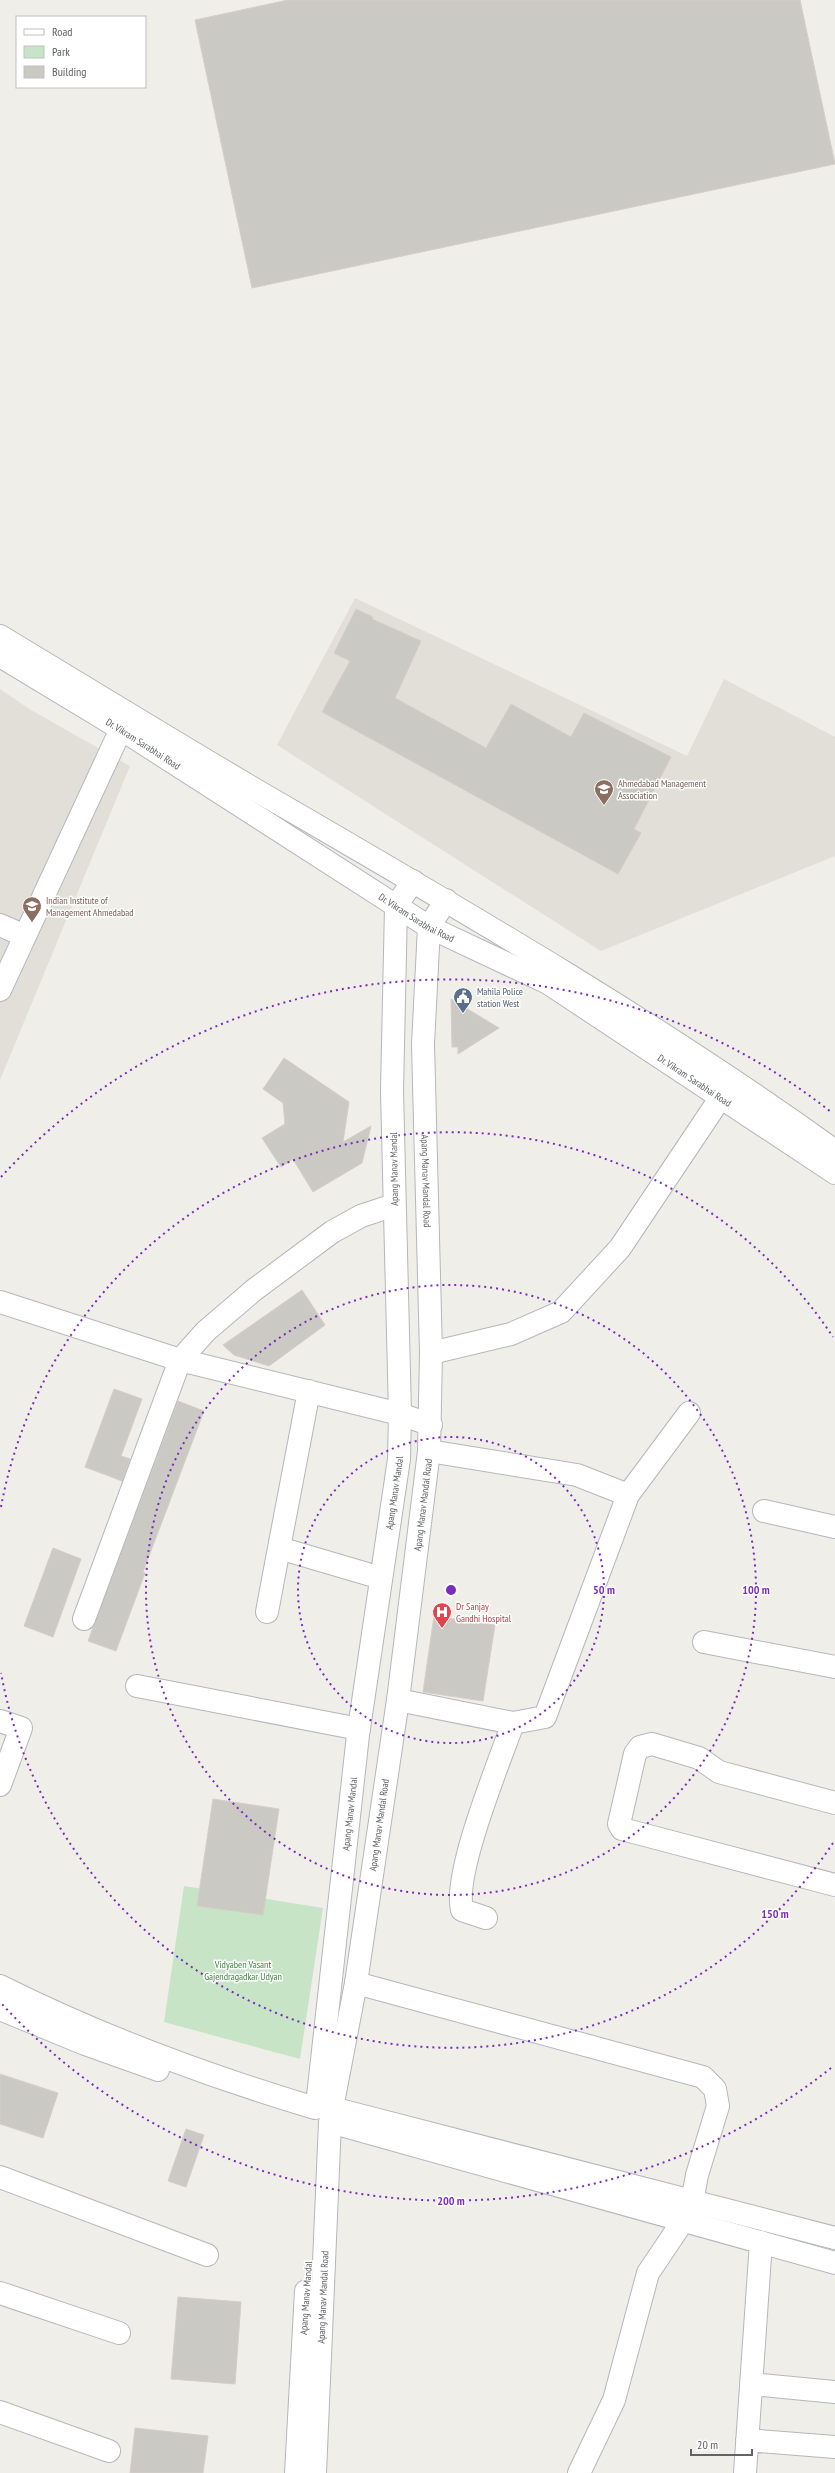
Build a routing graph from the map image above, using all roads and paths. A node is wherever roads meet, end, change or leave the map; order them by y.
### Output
1 (0, 636) edge
2 (0, 656) edge
3 (121, 729) junction
4 (414, 881) junction
5 (446, 900) junction
6 (396, 906) junction
7 (0, 924) edge
8 (429, 927) junction
9 (25, 936) junction
10 (0, 990) edge
11 (721, 1097) junction
12 (835, 1151) edge
13 (835, 1173) edge
14 (394, 1205) junction
15 (0, 1302) edge
16 (431, 1354) junction
17 (180, 1360) junction
18 (309, 1391) junction
19 (689, 1413) dead end
20 (400, 1414) junction
21 (431, 1425) junction
22 (429, 1451) junction
23 (628, 1495) junction
24 (764, 1511) dead end
25 (835, 1527) edge
26 (279, 1548) junction
27 (381, 1578) junction
28 (267, 1612) dead end
29 (84, 1619) dead end
30 (704, 1642) dead end
31 (835, 1667) edge
32 (137, 1686) dead end
33 (398, 1700) junction
34 (0, 1721) edge
35 (513, 1723) junction
36 (358, 1732) junction
37 (391, 1740) junction
38 (0, 1785) edge
39 (835, 1803) edge
40 (835, 1885) edge
41 (486, 1918) dead end
42 (356, 1984) junction
43 (3, 2004) edge
44 (321, 2114) junction
45 (0, 2177) edge
46 (692, 2202) junction
47 (683, 2221) junction
48 (835, 2238) edge
49 (761, 2242) junction
50 (207, 2255) dead end
51 (835, 2263) edge
52 (0, 2293) edge
53 (119, 2333) dead end
54 (751, 2384) junction
55 (835, 2392) edge
56 (0, 2412) edge
57 (747, 2440) junction
58 (835, 2447) edge
59 (109, 2450) dead end
60 (296, 2473) edge
61 (315, 2473) edge
62 (579, 2473) edge
63 (745, 2473) edge

1 - 4 street, Dr. Vikram Sarabhai Road
2 - 3 street, Dr. Vikram Sarabhai Road
3 - 6 street, Dr. Vikram Sarabhai Road
3 - 9 street
4 - 5 street, Dr. Vikram Sarabhai Road
4 - 6 street
5 - 8 street, Apang Manav Mandal Road
5 - 12 street, Dr. Vikram Sarabhai Road
6 - 8 street, Dr. Vikram Sarabhai Road
6 - 14 street, Apang Manav Mandal
7 - 9 street
8 - 11 street, Dr. Vikram Sarabhai Road
8 - 16 street, Apang Manav Mandal Road
9 - 10 street
11 - 13 street, Dr. Vikram Sarabhai Road
11 - 16 street
14 - 17 street
14 - 20 street, Apang Manav Mandal
15 - 17 street
16 - 21 street, Apang Manav Mandal Road
17 - 18 street
17 - 29 street
18 - 20 street
18 - 26 street
19 - 23 street
20 - 21 street
20 - 27 street, Apang Manav Mandal
21 - 22 street, Apang Manav Mandal Road
22 - 23 street
22 - 33 street, Apang Manav Mandal Road
23 - 35 street
24 - 25 street
26 - 27 street
26 - 28 street
27 - 36 street, Apang Manav Mandal
30 - 31 street
32 - 36 street
33 - 35 street
33 - 37 street, Apang Manav Mandal Road
34 - 38 street
35 - 41 street
36 - 37 street
36 - 44 street, Apang Manav Mandal
37 - 42 street, Apang Manav Mandal Road
39 - 40 street
42 - 44 street, Apang Manav Mandal Road
42 - 46 street
43 - 44 street
44 - 46 street
44 - 47 street
44 - 60 street, Apang Manav Mandal
44 - 61 street, Apang Manav Mandal Road
45 - 50 street
46 - 48 street
47 - 49 street
47 - 62 street
49 - 51 street
49 - 54 street
52 - 53 street
54 - 55 street
54 - 57 street
56 - 59 street
57 - 58 street
57 - 63 street

